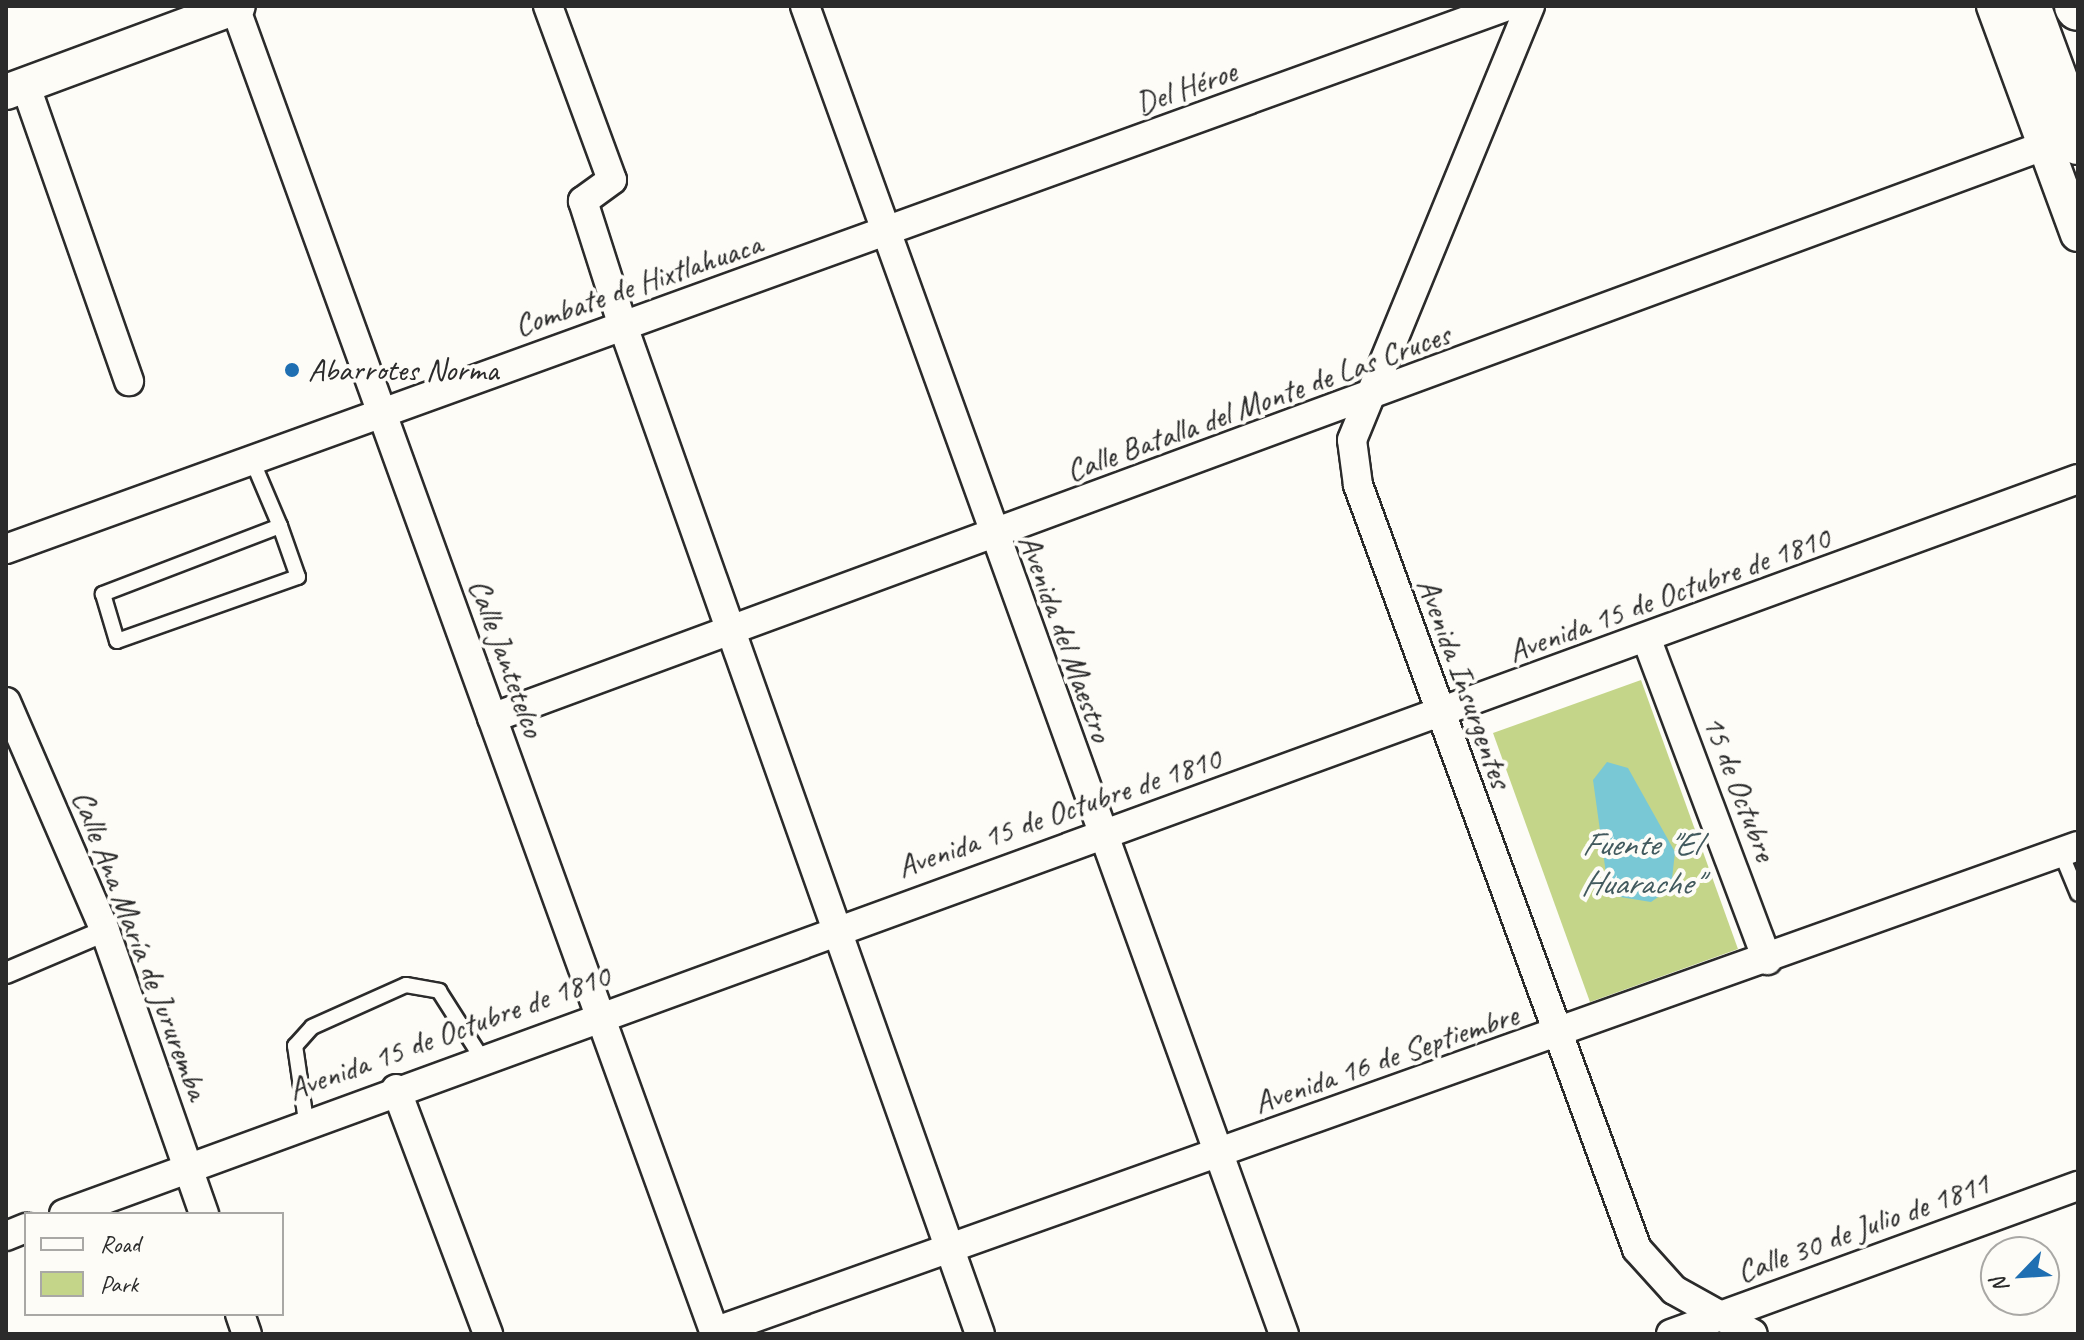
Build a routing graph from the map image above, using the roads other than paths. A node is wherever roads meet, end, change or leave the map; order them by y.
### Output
1 (237, 6) edge
2 (548, 6) edge
3 (805, 6) edge
4 (1508, 6) edge
5 (1530, 6) edge
6 (1994, 6) edge
7 (2028, 6) edge
8 (16, 88) edge
9 (2062, 144) edge
10 (887, 234) junction
11 (2078, 234) edge
12 (623, 326) junction
13 (129, 381) dead end
14 (1370, 398) junction
15 (381, 411) junction
16 (252, 460) junction
17 (2078, 479) edge
18 (280, 526) junction
19 (993, 538) junction
20 (6, 549) edge
21 (727, 633) junction
22 (1647, 640) junction
23 (6, 702) edge
24 (1438, 716) junction
25 (492, 718) junction
26 (1099, 835) junction
27 (2069, 849) edge
28 (2078, 894) edge
29 (834, 929) junction
30 (105, 931) junction
31 (1767, 960) junction
32 (6, 973) edge
33 (599, 1014) junction
34 (1558, 1035) junction
35 (481, 1057) junction
36 (396, 1089) junction
37 (306, 1121) junction
38 (1217, 1154) junction
39 (187, 1168) junction
40 (2078, 1186) edge
41 (69, 1212) edge
42 (203, 1212) edge
43 (952, 1247) junction
44 (1719, 1317) junction
45 (714, 1333) edge
46 (488, 1334) edge
47 (980, 1334) edge
48 (1284, 1334) edge
49 (1671, 1334) edge
50 (1753, 1334) edge

1 - 8 street
1 - 15 street, Calle Jantetelco
2 - 12 street
3 - 10 street, Avenida del Maestro
4 - 10 street, Del Héroe
5 - 14 street, Avenida Insurgentes
6 - 9 street
7 - 9 main road
8 - 13 street
9 - 11 street
9 - 14 street, Calle Batalla del Monte de Las Cruces
10 - 12 street, Combate de Hixtlahuaca
10 - 19 street, Avenida del Maestro
12 - 15 street, Combate de Hixtlahuaca
12 - 21 street
14 - 19 street, Calle Batalla del Monte de Las Cruces
14 - 24 street, Avenida Insurgentes
15 - 16 street, Combate de Hixtlahuaca
15 - 25 street, Calle Jantetelco
16 - 18 lane
16 - 20 street, Combate de Hixtlahuaca
17 - 22 street, Avenida 15 de Octubre de 1810
18 - 18 lane
19 - 21 street, Calle Batalla del Monte de Las Cruces
19 - 26 street, Avenida del Maestro
21 - 25 street, Calle Batalla del Monte de Las Cruces
21 - 29 street
22 - 24 street, Avenida 15 de Octubre de 1810
22 - 31 street, 15 de Octubre
23 - 30 street, Calle Ana María de Jururemba
24 - 26 street, Avenida 15 de Octubre de 1810
24 - 34 street, Avenida Insurgentes
25 - 33 street, Calle Jantetelco
26 - 29 street, Avenida 15 de Octubre de 1810
26 - 38 street, Avenida del Maestro
27 - 28 lane
27 - 31 street, Avenida 16 de Septiembre
29 - 33 street, Avenida 15 de Octubre de 1810
29 - 43 street
30 - 32 street
30 - 39 street, Calle Ana María de Jururemba
31 - 34 street, Avenida 16 de Septiembre
33 - 35 street, Avenida 15 de Octubre de 1810
33 - 45 street, Calle Jantetelco
34 - 38 street, Avenida 16 de Septiembre
34 - 44 street, Avenida Insurgentes
35 - 36 street, Avenida 15 de Octubre de 1810
35 - 37 lane
36 - 37 street, Avenida 15 de Octubre de 1810
36 - 46 street
37 - 39 street, Avenida 15 de Octubre de 1810
38 - 43 street, Avenida 16 de Septiembre
38 - 48 street, Avenida del Maestro
39 - 41 street, Avenida 15 de Octubre de 1810
39 - 42 street, Calle Ana María de Jururemba
40 - 44 street, Calle 30 de Julio de 1811
43 - 45 street, Avenida 16 de Septiembre
43 - 47 street
44 - 49 street, Calle 30 de Julio de 1811
44 - 50 street, Avenida Insurgentes

